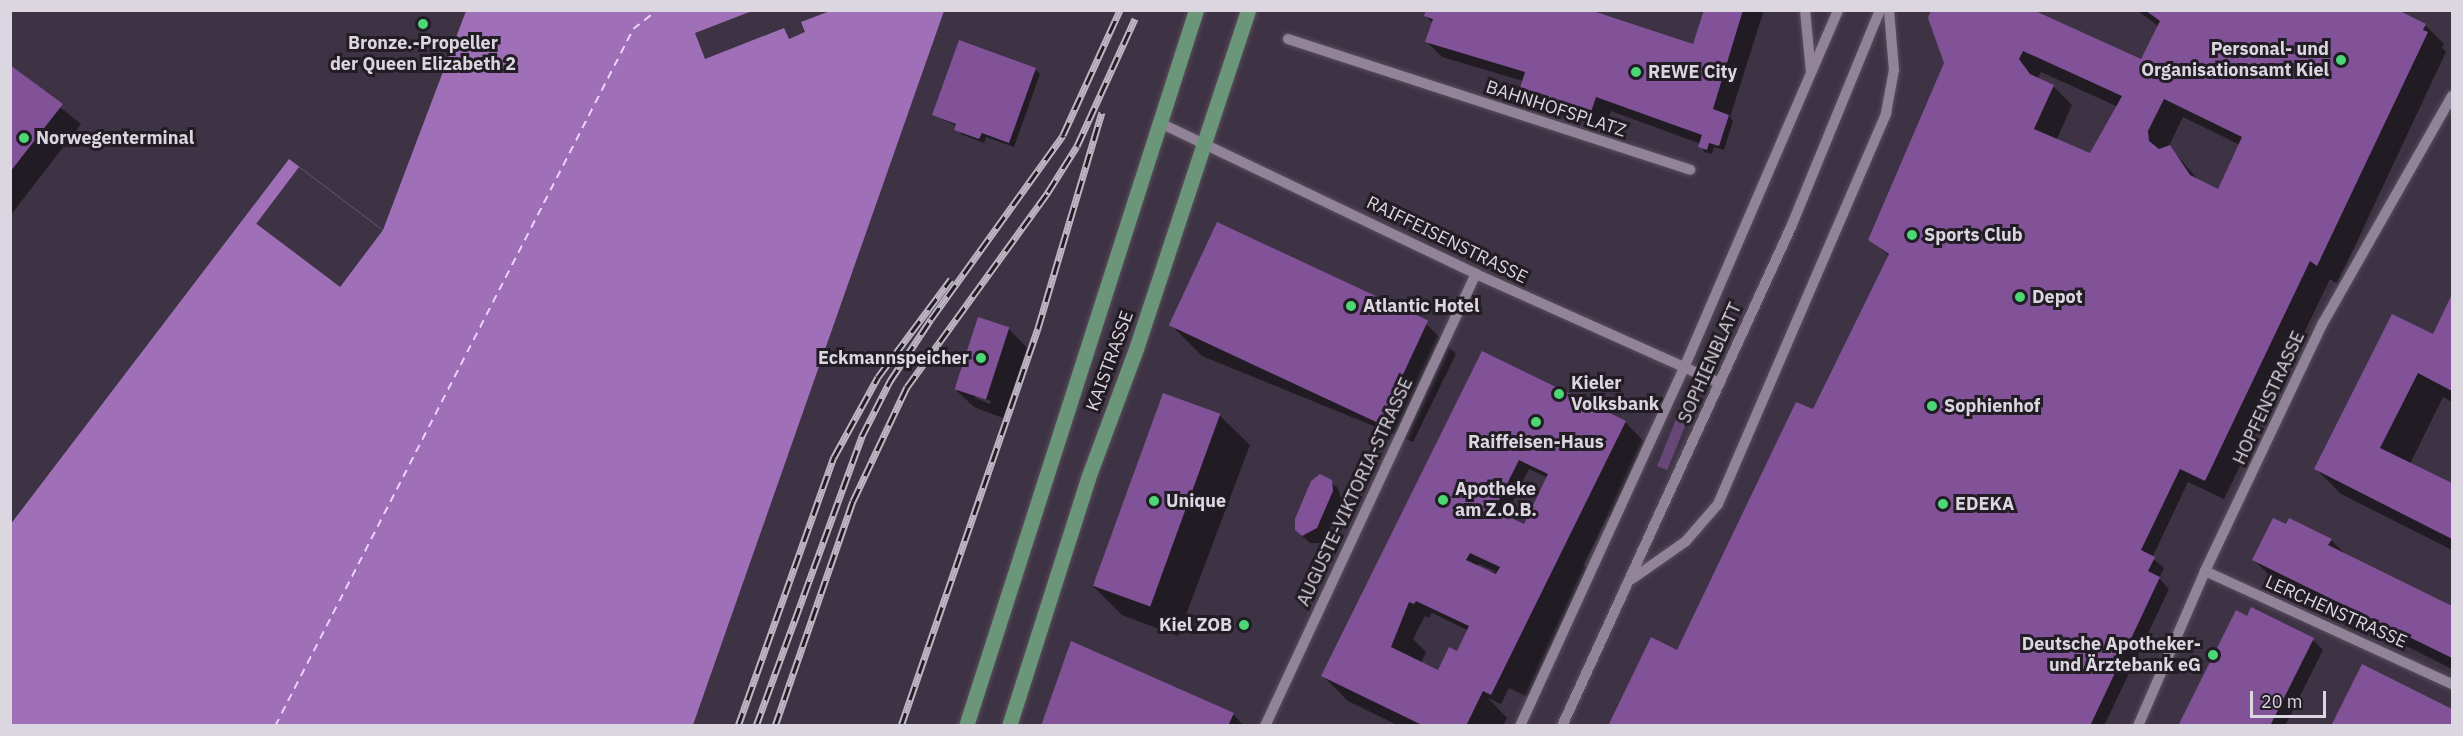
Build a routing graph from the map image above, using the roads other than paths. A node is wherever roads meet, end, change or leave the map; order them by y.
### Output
1 (1196, 10) edge
2 (1248, 10) edge
3 (1805, 10) edge
4 (1838, 10) edge
5 (1880, 10) edge
6 (1889, 10) edge
7 (1288, 39) dead end
8 (1811, 75) junction
9 (2452, 96) edge
10 (1162, 124) junction
11 (1205, 141) junction
12 (1690, 170) dead end
13 (1476, 274) junction
14 (1684, 368) junction
15 (1720, 383) junction
16 (2205, 571) junction
17 (1631, 579) junction
18 (2452, 684) edge
19 (966, 726) edge
20 (1009, 726) edge
21 (1265, 726) edge
22 (1520, 726) edge
23 (1562, 726) edge
24 (2138, 726) edge

1 - 10 main road, KAISTRASSE
2 - 11 main road, KAISTRASSE
3 - 8 street
4 - 8 street, SOPHIENBLATT
5 - 15 street, SOPHIENBLATT
6 - 17 street
7 - 12 street, BAHNHOFSPLATZ
8 - 14 street, SOPHIENBLATT
9 - 16 street, HOPFENSTRASSE
10 - 11 street, RAIFFEISENSTRASSE
10 - 19 main road, KAISTRASSE
11 - 13 street, RAIFFEISENSTRASSE
11 - 20 main road, KAISTRASSE
13 - 14 street, RAIFFEISENSTRASSE
13 - 21 street, AUGUSTE-VIKTORIA-STRASSE
14 - 15 street, RAIFFEISENSTRASSE
14 - 22 street, SOPHIENBLATT
15 - 17 street, SOPHIENBLATT
16 - 18 street, LERCHENSTRASSE
16 - 24 street, HOPFENSTRASSE
17 - 23 street, SOPHIENBLATT

